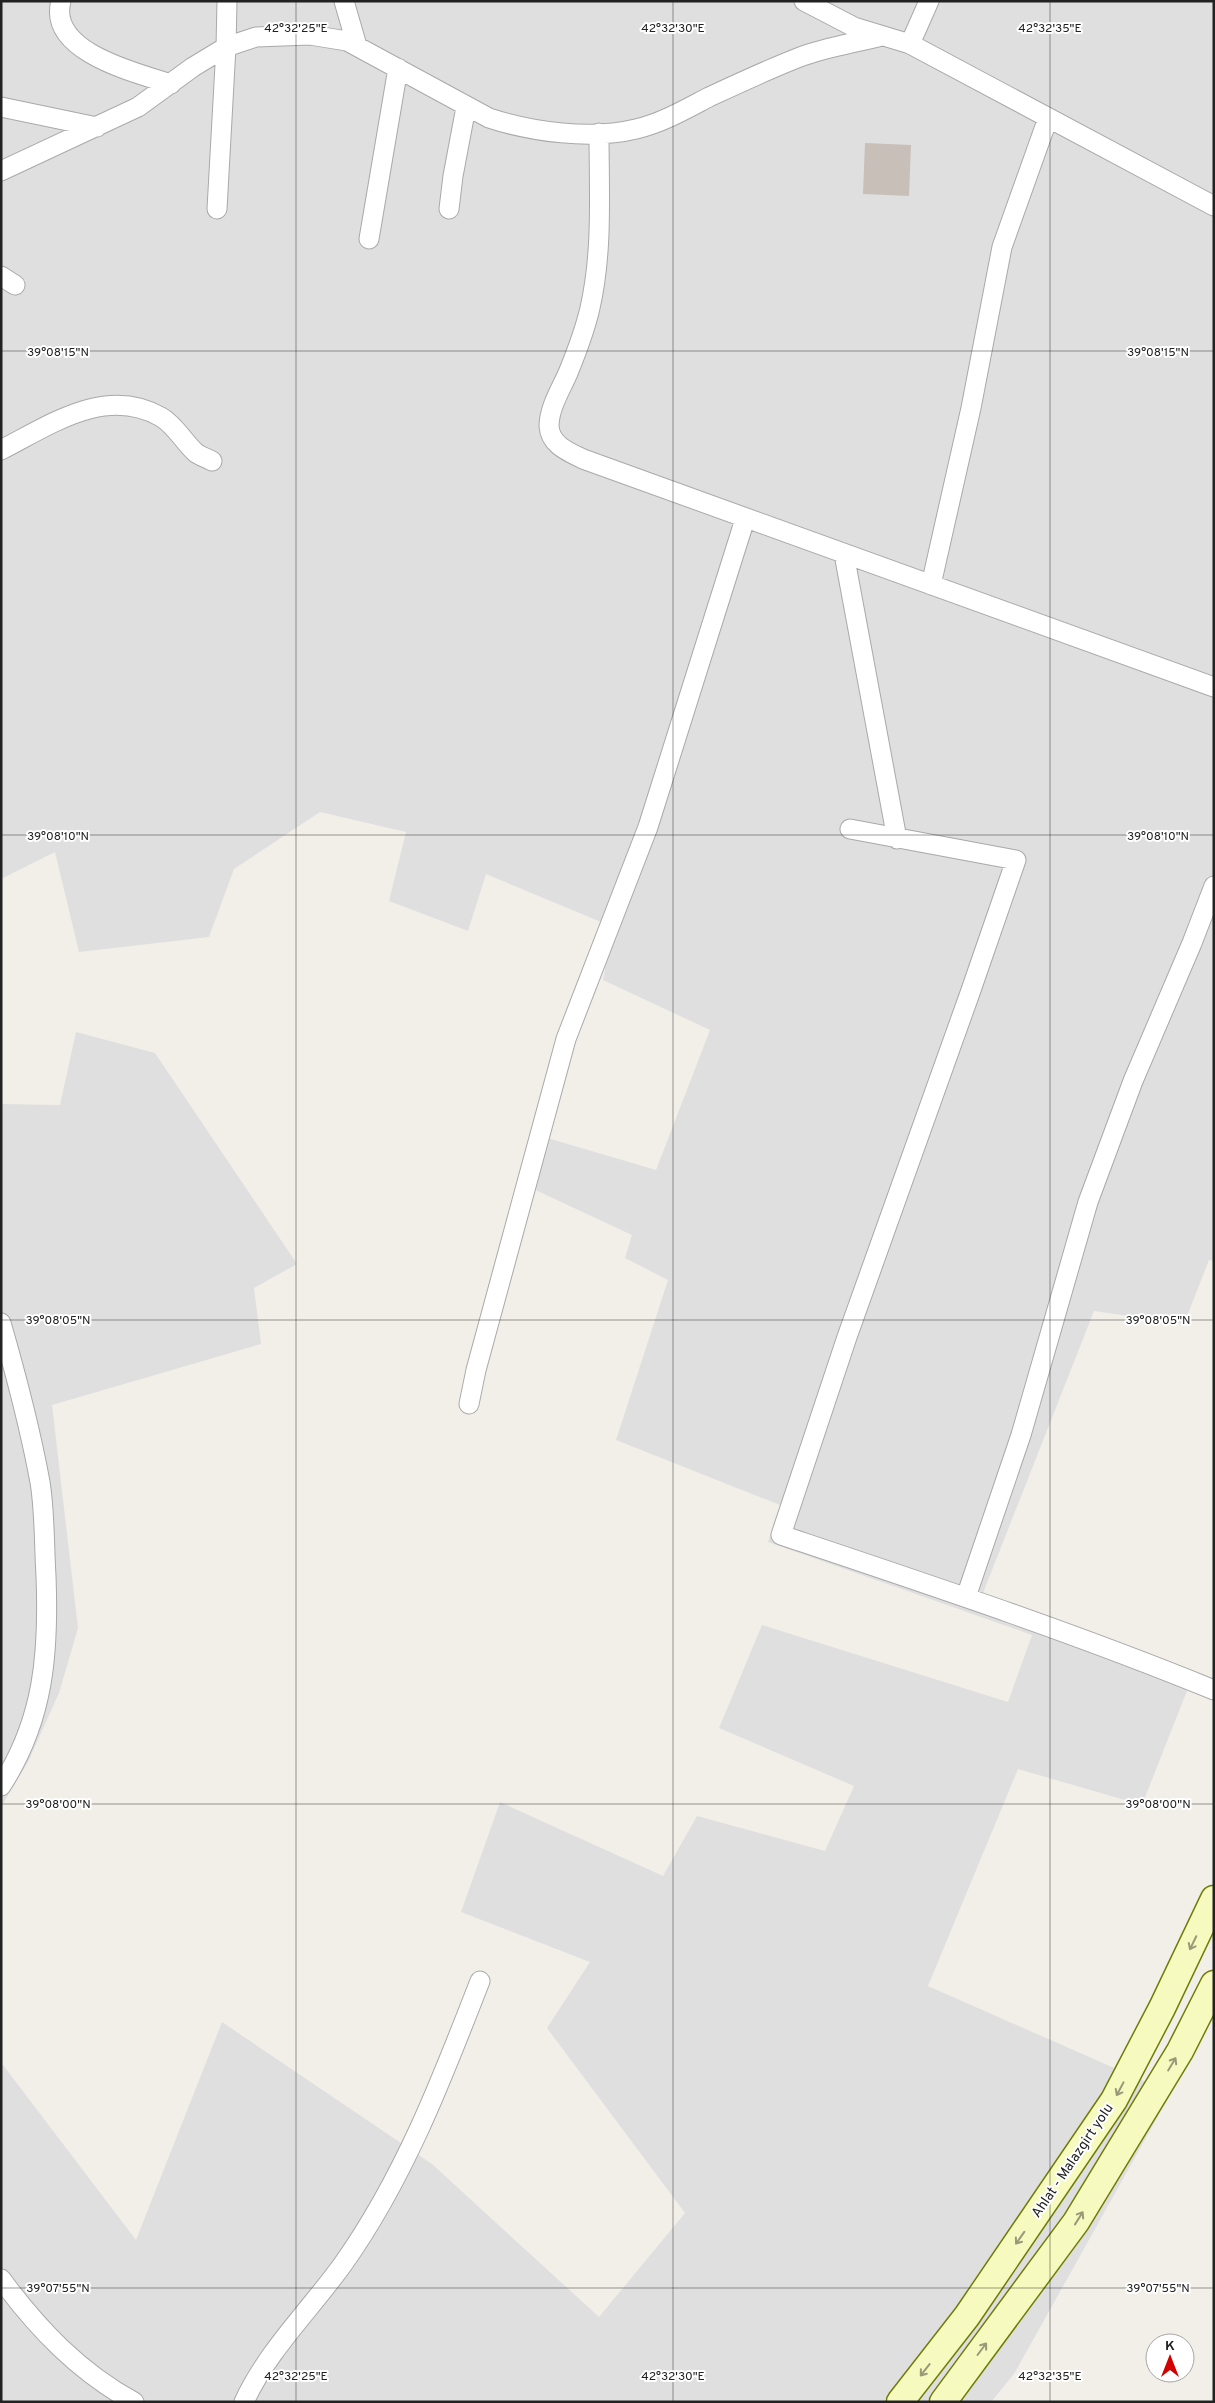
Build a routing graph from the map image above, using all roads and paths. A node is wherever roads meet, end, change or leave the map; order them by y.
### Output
1 (61, 1) edge
2 (227, 1) edge
3 (344, 1) edge
4 (804, 1) edge
5 (929, 1) edge
6 (881, 36) junction
7 (910, 44) junction
8 (357, 46) junction
9 (226, 47) junction
10 (398, 68) junction
11 (171, 84) junction
12 (1, 107) edge
13 (466, 107) junction
14 (1048, 118) junction
15 (97, 127) junction
16 (599, 133) junction
17 (1, 171) edge
18 (1214, 206) edge
19 (216, 209) dead end
20 (450, 210) dead end
21 (369, 240) dead end
22 (1, 450) edge
23 (212, 461) dead end
24 (745, 519) junction
25 (844, 554) junction
26 (931, 585) junction
27 (1214, 687) edge
28 (850, 829) dead end
29 (897, 839) junction
30 (1214, 886) edge
31 (1, 1324) edge
32 (469, 1404) dead end
33 (966, 1597) junction
34 (1214, 1690) edge
35 (1, 1786) edge
36 (1214, 1899) edge
37 (480, 1981) dead end
38 (1214, 1984) edge
39 (1, 2279) edge
40 (134, 2402) edge
41 (244, 2402) edge
42 (900, 2402) edge
43 (943, 2402) edge

1 - 11 street
2 - 9 street
3 - 8 street
4 - 6 street
5 - 7 street
6 - 7 street
6 - 16 street
7 - 14 street
8 - 9 street
8 - 10 street
9 - 11 street
9 - 19 street
10 - 13 street
10 - 21 street
11 - 15 street
12 - 15 street
13 - 16 street
13 - 20 street
14 - 18 street
14 - 26 street
15 - 17 street
16 - 24 street
22 - 23 street
24 - 25 street
24 - 32 street
25 - 26 street
25 - 29 street
26 - 27 street
28 - 29 street
29 - 33 street
30 - 33 street
31 - 35 street
33 - 34 street
36 -> 42 main road, Ahlat - Malazgirt yolu
37 - 41 street
43 -> 38 main road
39 - 40 street

